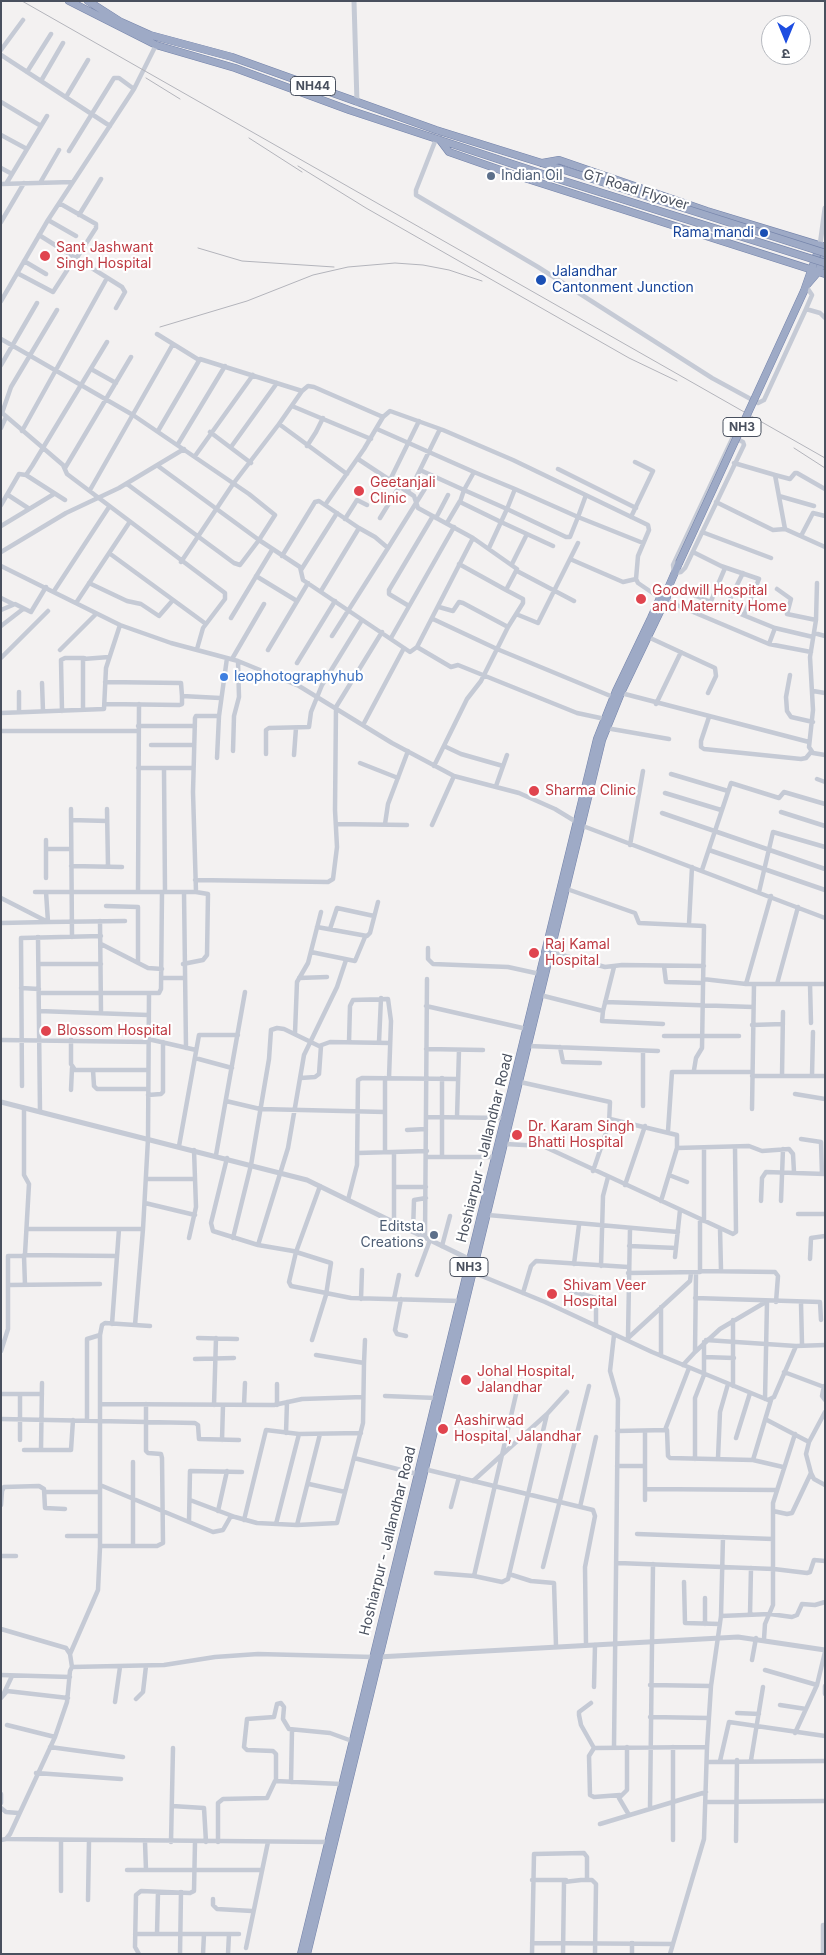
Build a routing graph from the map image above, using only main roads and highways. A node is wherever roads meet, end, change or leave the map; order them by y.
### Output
1 (68, 1) edge
2 (88, 1) edge
3 (438, 139) junction
4 (542, 163) junction
5 (791, 236) junction
6 (822, 246) edge
7 (825, 254) edge
8 (790, 263) junction
9 (825, 263) edge
10 (817, 272) edge
11 (806, 286) junction
12 (664, 597) junction
13 (617, 695) junction
14 (580, 824) junction
15 (476, 1250) junction
16 (471, 1271) junction
17 (376, 1657) junction
18 (301, 1954) edge
19 (307, 1954) edge

1 - 3 highway, NH44
2 - 4 highway, NH44
3 - 8 highway
3 - 9 highway, GT Road Flyover / NH44, bridge
4 - 5 highway
4 - 7 highway, GT Road Flyover / NH44, bridge
5 - 6 highway
5 - 8 highway
6 - 10 highway, NH3
7 - 10 highway
8 - 10 highway
8 - 11 highway
10 - 11 highway, NH3
11 - 12 highway, Hoshiarpur - Jallandhar Road / NH3, bridge
12 - 13 highway, Hoshiarpur - Jallandhar Road / NH3
12 - 13 highway, Hoshiarpur - Jallandhar Road / NH3
13 - 14 highway, Hoshiarpur - Jallandhar Road / NH3
13 - 14 highway, Hoshiarpur - Jallandhar Road / NH3
14 - 15 highway, Hoshiarpur - Jallandhar Road / NH3
14 - 15 highway, Hoshiarpur - Jallandhar Road / NH3
15 - 16 highway, Hoshiarpur - Jallandhar Road / NH3
15 - 16 highway, Hoshiarpur - Jallandhar Road / NH3
16 - 17 highway, Hoshiarpur - Jallandhar Road / NH3
16 - 17 highway, Hoshiarpur - Jallandhar Road / NH3
17 - 18 highway, Hoshiarpur - Jallandhar Road / NH3
17 - 19 highway, Hoshiarpur - Jallandhar Road / NH3

